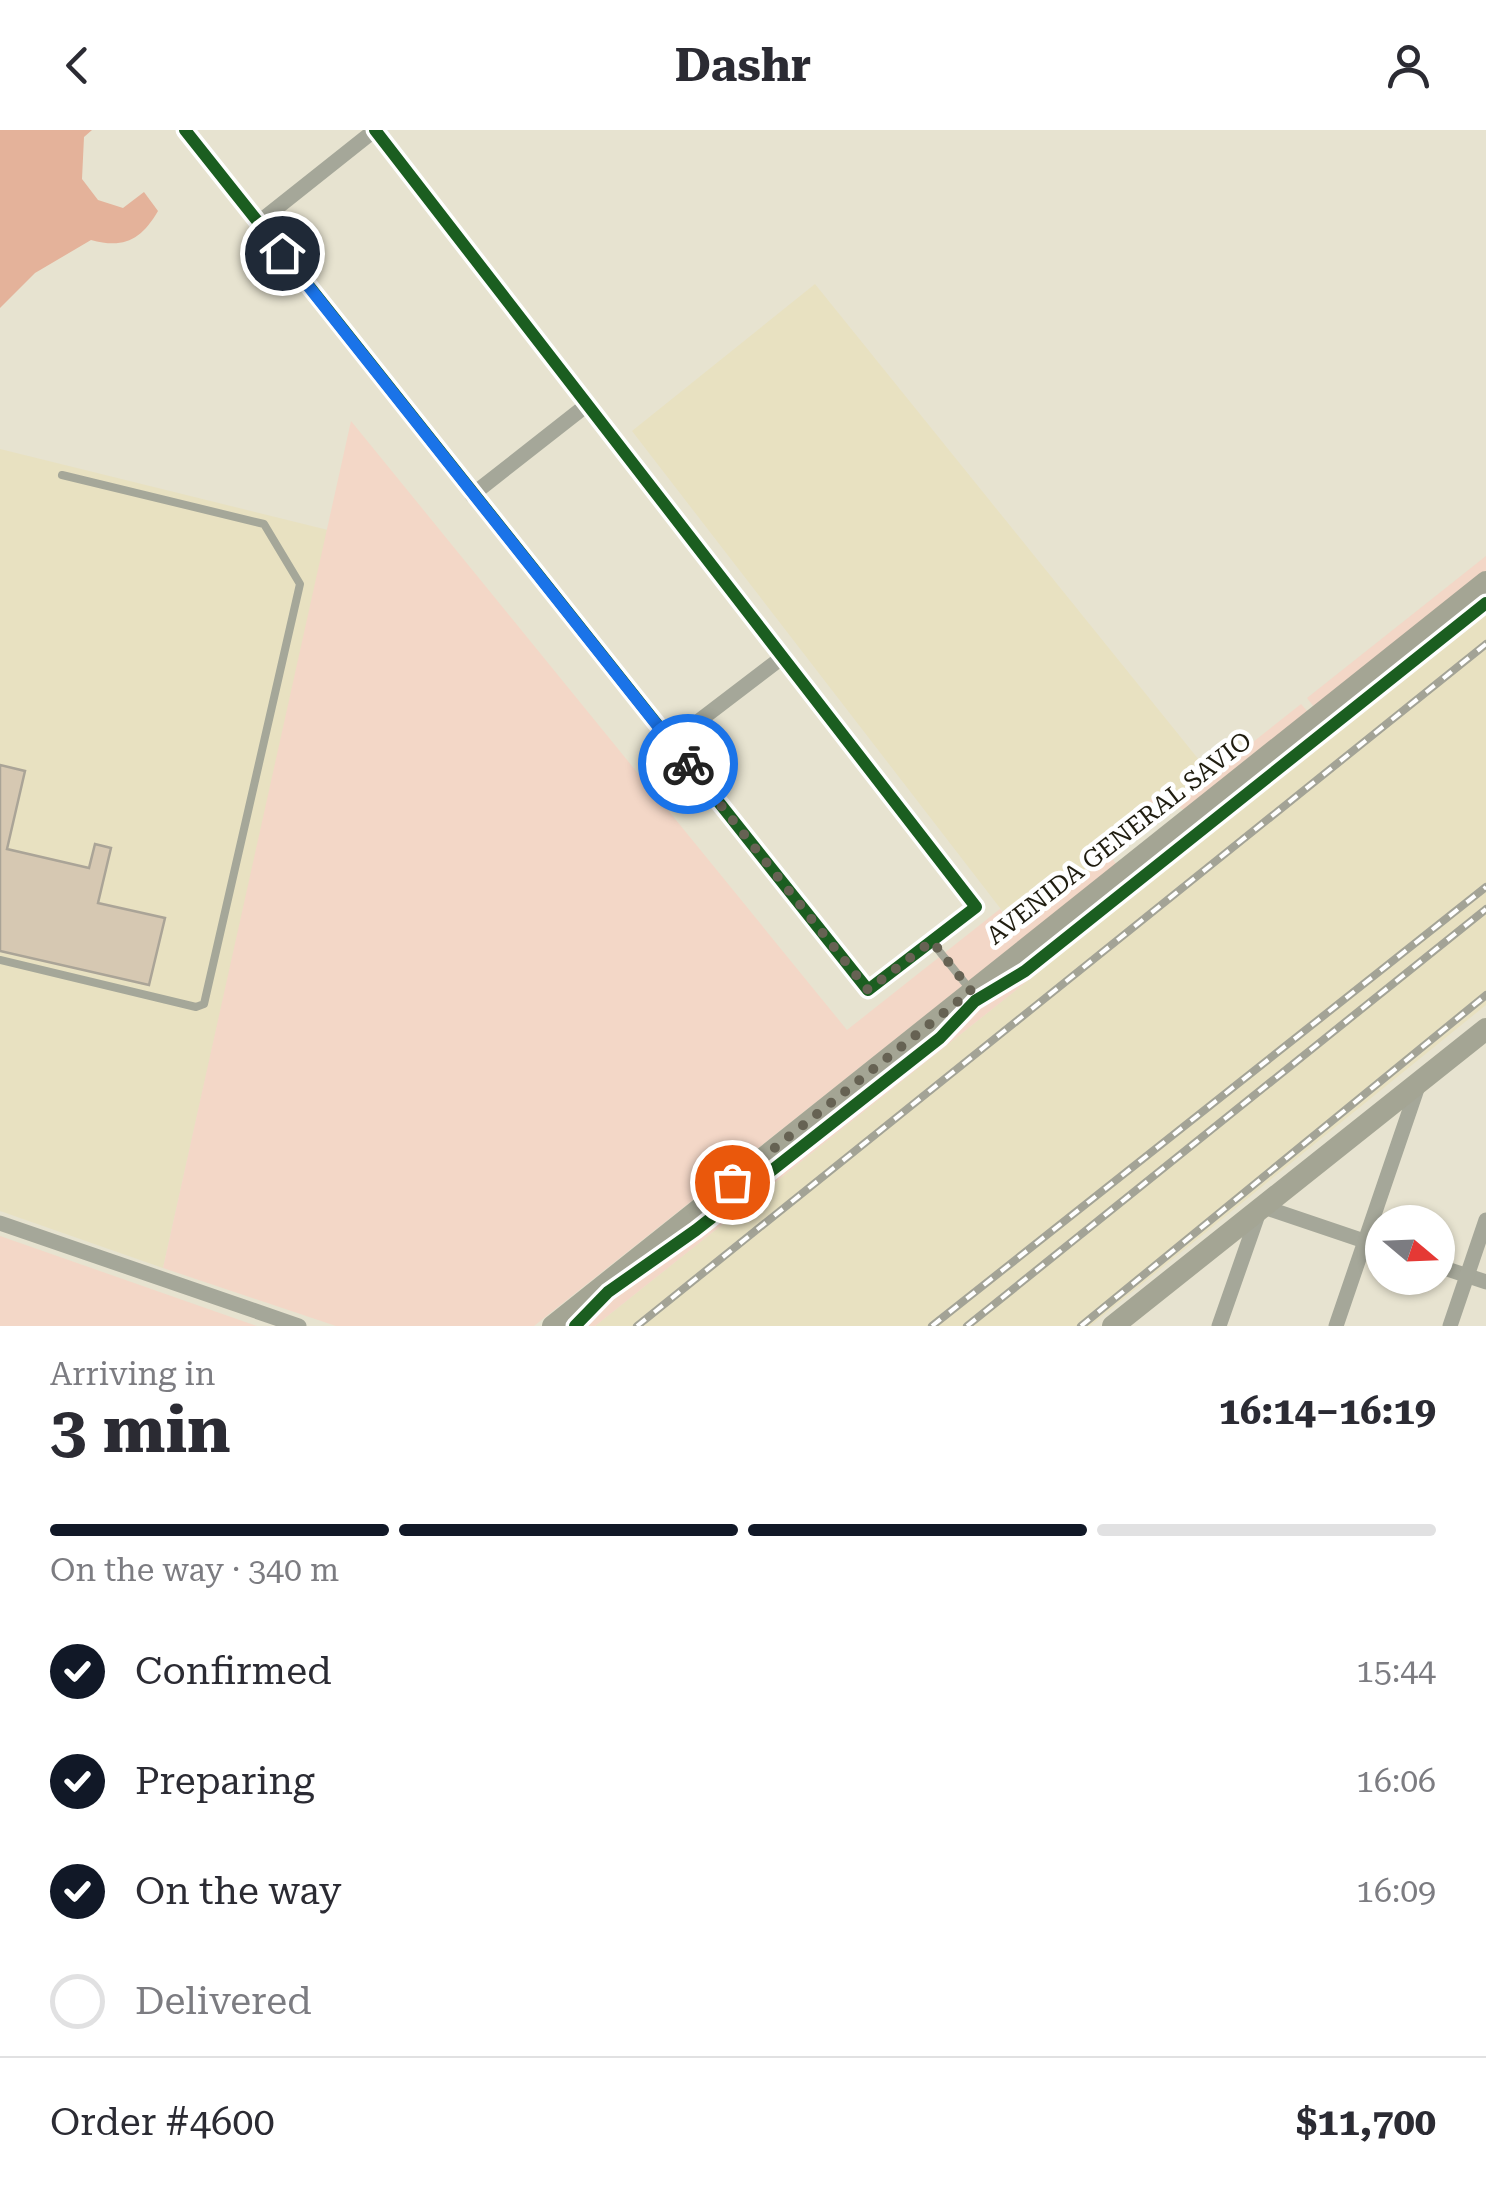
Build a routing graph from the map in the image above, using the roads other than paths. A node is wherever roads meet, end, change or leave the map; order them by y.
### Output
1 (185, 130) edge
2 (374, 131) edge
3 (258, 222) junction
4 (588, 404) junction
5 (62, 475) dead end
6 (472, 494) junction
7 (1486, 582) edge
8 (784, 656) junction
9 (670, 743) junction
10 (932, 941) junction
11 (0, 960) edge
12 (971, 991) junction
13 (1486, 1029) edge
14 (1418, 1086) junction
15 (1377, 1205) edge
16 (1260, 1206) junction
17 (1486, 1220) edge
18 (0, 1223) edge
19 (1365, 1241) joint
20 (1455, 1272) edge
21 (1468, 1276) junction
22 (1486, 1282) edge
23 (298, 1326) edge
24 (553, 1326) edge
25 (1113, 1326) edge
26 (1219, 1326) edge
27 (1336, 1326) edge
28 (1450, 1326) edge

1 - 3 street
2 - 3 street
2 - 4 street
3 - 6 street
4 - 6 street
4 - 8 street
5 - 11 lane
6 - 9 street
7 - 12 main road, AVENIDA GENERAL SAVIO
8 - 9 street
8 - 10 street
9 - 10 street
10 - 12 lane
12 - 24 main road, AVENIDA GENERAL SAVIO
13 - 14 main road
14 - 15 street
14 - 16 main road
16 - 19 street
16 - 25 main road
16 - 26 street
17 - 21 street
18 - 23 street
19 - 27 street
20 - 21 street
21 - 22 street
21 - 28 street

